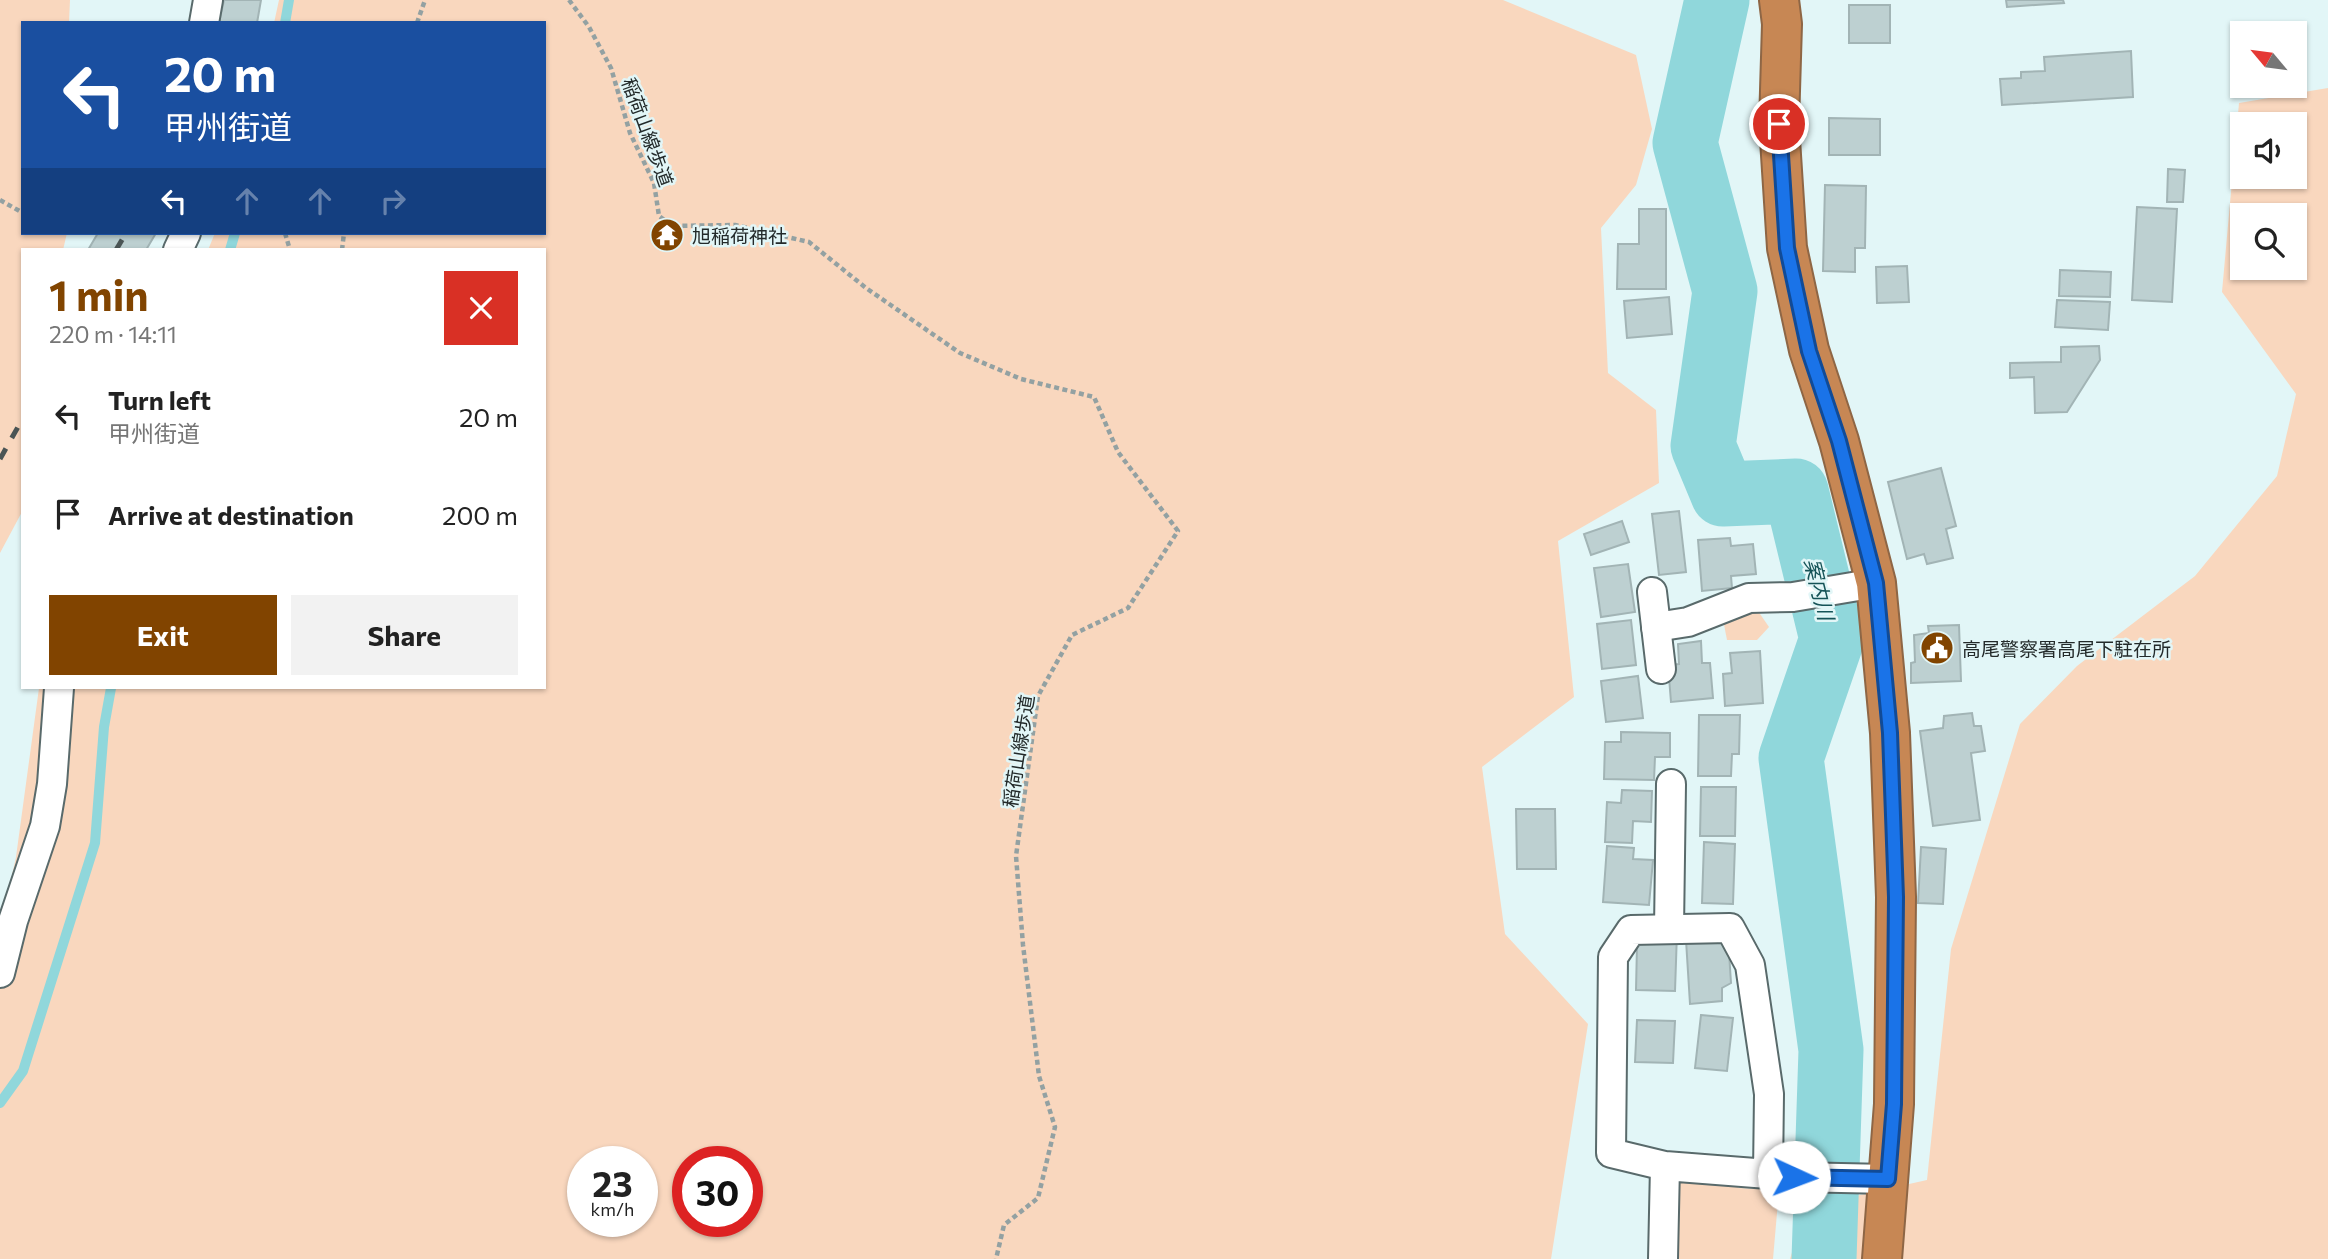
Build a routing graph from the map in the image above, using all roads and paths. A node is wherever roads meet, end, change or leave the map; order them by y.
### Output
1 (208, 0) edge
2 (425, 0) edge
3 (569, 0) edge
4 (1779, 0) edge
5 (204, 21) edge
6 (418, 21) edge
7 (0, 200) edge
8 (21, 212) edge
9 (1859, 586) junction
10 (1651, 592) dead end
11 (1656, 628) junction
12 (1661, 669) dead end
13 (60, 689) edge
14 (1671, 784) dead end
15 (1670, 929) junction
16 (0, 973) edge
17 (1665, 1166) junction
18 (1781, 1175) junction
19 (1872, 1179) junction
20 (996, 1259) edge
21 (1662, 1259) edge
22 (1882, 1259) edge

1 - 5 street
2 - 6 path
3 - 20 path, 稲荷山線歩道
4 - 9 highway
7 - 8 path
9 - 11 street
9 - 19 highway
10 - 11 street
11 - 12 street
13 - 16 street
14 - 15 street
15 - 17 street
15 - 18 street
17 - 18 street
17 - 21 street
18 - 19 street
19 - 22 highway

